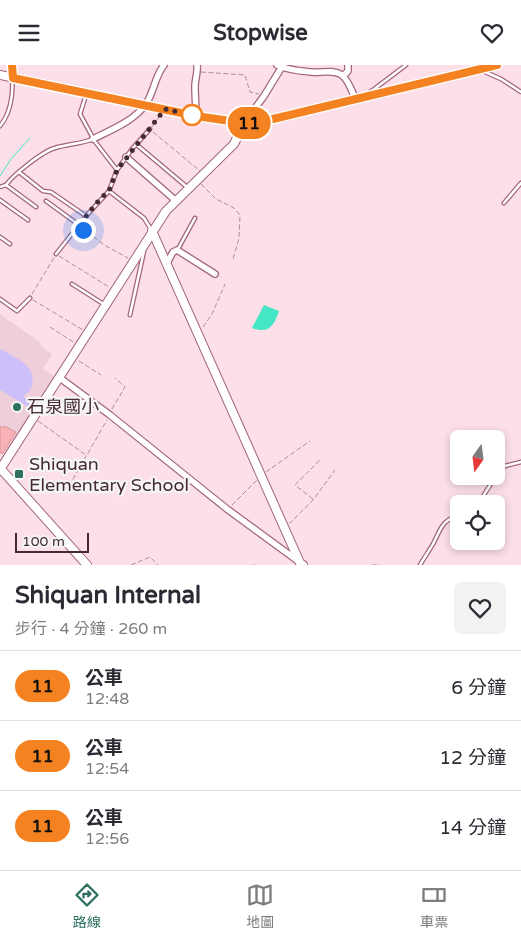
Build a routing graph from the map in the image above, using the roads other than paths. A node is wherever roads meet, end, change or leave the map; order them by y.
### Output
1 (12, 65) edge
2 (164, 65) edge
3 (348, 65) edge
4 (406, 65) edge
5 (497, 65) edge
6 (281, 66) edge
7 (198, 68) edge
8 (479, 70) junction
9 (0, 75) edge
10 (343, 76) junction
11 (13, 78) junction
12 (521, 92) edge
13 (88, 93) junction
14 (366, 95) junction
15 (355, 98) junction
16 (146, 105) junction
17 (196, 116) junction
18 (244, 123) junction
19 (0, 126) edge
20 (150, 129) road end
21 (93, 139) junction
22 (137, 145) junction
23 (126, 157) junction
24 (117, 170) junction
25 (19, 172) junction
26 (521, 183) edge
27 (6, 185) junction
28 (0, 187) edge
29 (188, 188) junction
30 (109, 191) junction
31 (0, 200) edge
32 (176, 200) junction
33 (46, 201) dead end
34 (504, 203) dead end
35 (36, 207) dead end
36 (86, 216) junction
37 (196, 218) dead end
38 (28, 220) dead end
39 (79, 225) junction
40 (152, 231) junction
41 (0, 237) edge
42 (146, 242) junction
43 (10, 244) dead end
44 (177, 250) junction
45 (56, 254) road end
46 (167, 263) junction
47 (214, 274) dead end
48 (72, 284) dead end
49 (30, 298) road end
50 (0, 299) edge
51 (106, 306) junction
52 (130, 315) dead end
53 (60, 378) junction
54 (521, 462) edge
55 (505, 466) edge
56 (0, 469) edge
57 (450, 518) edge
58 (302, 564) edge
59 (87, 565) edge
60 (420, 565) edge

1 - 11 lane
2 - 16 street
3 - 10 street
4 - 14 lane
5 - 8 street
6 - 10 street
6 - 18 street
7 - 17 street
8 - 12 lane
8 - 14 street
9 - 11 street
10 - 15 street
11 - 13 street
11 - 19 lane
13 - 16 street
13 - 21 lane
14 - 15 street
15 - 18 street
16 - 17 street
16 - 21 street
17 - 18 street
18 - 29 street
20 - 22 lane
21 - 24 lane
21 - 25 lane
22 - 23 lane
22 - 29 lane
23 - 24 lane
23 - 32 street
24 - 30 lane
25 - 27 lane
25 - 36 lane
26 - 34 lane
27 - 28 lane
27 - 35 lane
29 - 32 street
30 - 36 lane
30 - 40 lane
31 - 38 lane
32 - 40 street
33 - 39 lane
36 - 39 lane
37 - 44 lane
39 - 45 lane
40 - 42 street
40 - 46 street
41 - 43 lane
42 - 51 street
42 - 52 lane
44 - 46 street
44 - 47 street
46 - 58 street
48 - 51 lane
49 - 50 lane
51 - 53 street
53 - 56 street
53 - 58 street
54 - 55 lane
56 - 59 street
57 - 60 lane

